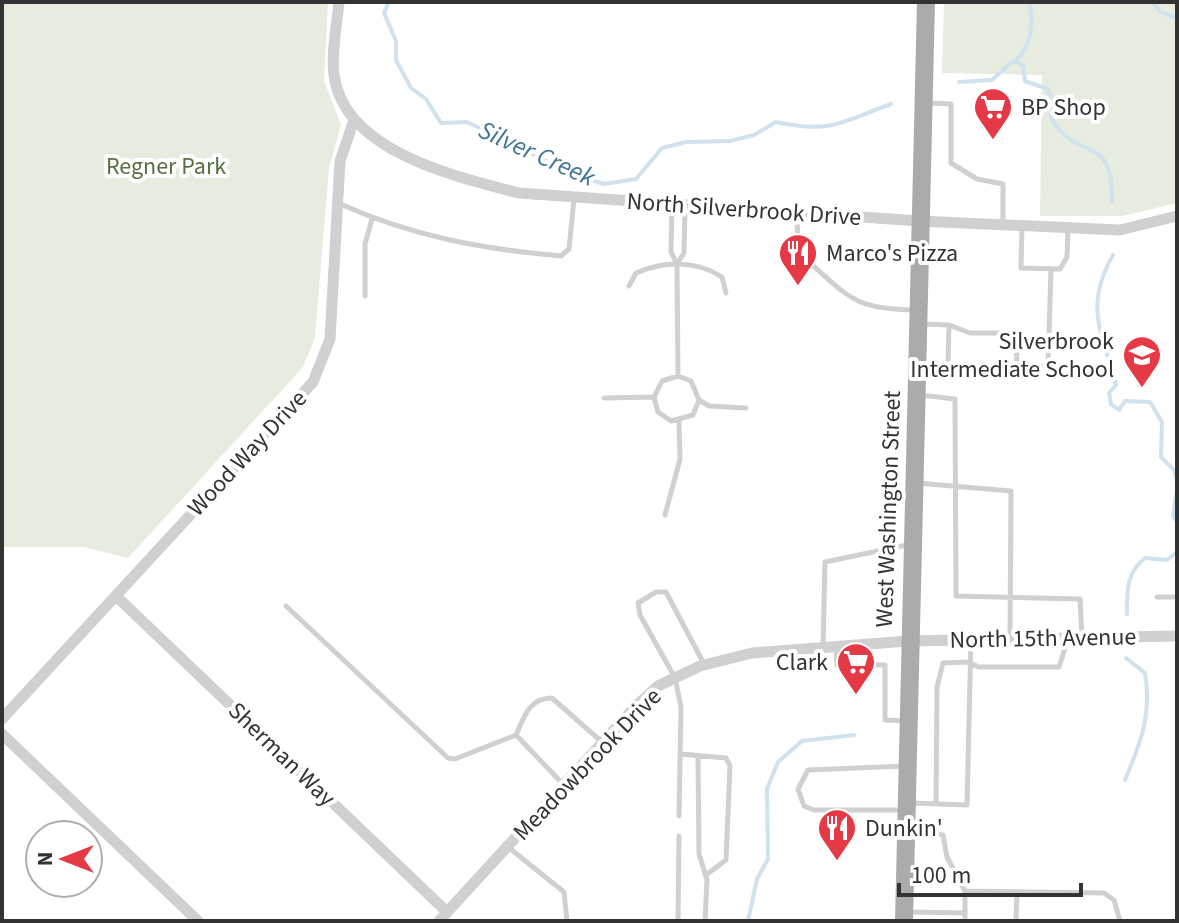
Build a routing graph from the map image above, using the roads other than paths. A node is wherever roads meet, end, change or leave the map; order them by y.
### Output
1 (339, 2) edge
2 (926, 2) edge
3 (923, 103) junction
4 (353, 123) junction
5 (574, 198) junction
6 (338, 203) junction
7 (672, 205) junction
8 (685, 206) junction
9 (797, 213) junction
10 (1177, 216) edge
11 (372, 219) junction
12 (919, 221) junction
13 (1003, 225) junction
14 (1022, 225) junction
15 (1068, 227) junction
16 (677, 264) junction
17 (1051, 269) junction
18 (629, 286) dead end
19 (726, 293) dead end
20 (365, 296) dead end
21 (917, 317) junction
22 (949, 325) junction
23 (916, 365) junction
24 (948, 366) junction
25 (1017, 368) junction
26 (678, 376) junction
27 (915, 395) junction
28 (654, 397) junction
29 (604, 398) dead end
30 (699, 400) junction
31 (746, 408) dead end
32 (679, 421) junction
33 (912, 482) junction
34 (955, 485) junction
35 (665, 515) dead end
36 (911, 544) junction
37 (116, 596) junction
38 (1157, 597) dead end
39 (1177, 597) edge
40 (1010, 598) junction
41 (286, 606) dead end
42 (1177, 636) edge
43 (1068, 638) junction
44 (1082, 638) junction
45 (1010, 639) junction
46 (971, 640) junction
47 (908, 641) junction
48 (836, 646) junction
49 (823, 648) junction
50 (969, 662) junction
51 (705, 665) junction
52 (675, 678) junction
53 (2, 719) edge
54 (907, 721) junction
55 (2, 734) edge
56 (516, 735) junction
57 (602, 743) junction
58 (681, 754) junction
59 (698, 757) junction
60 (906, 766) junction
61 (564, 785) junction
62 (936, 804) junction
63 (906, 806) junction
64 (679, 816) dead end
65 (905, 829) junction
66 (679, 836) dead end
67 (507, 847) junction
68 (706, 875) junction
69 (965, 891) junction
70 (1017, 892) junction
71 (965, 913) junction
72 (904, 916) edge
73 (443, 917) edge
74 (198, 921) edge
75 (567, 921) edge
76 (678, 921) edge
77 (705, 921) edge
78 (965, 921) edge
79 (1016, 921) edge
80 (1120, 921) edge

1 - 4 street
2 - 3 main road, West Washington Street
3 - 12 main road, West Washington Street
3 - 13 lane
4 - 5 street, North Silverbrook Drive
4 - 6 street, Wood Way Drive
5 - 7 street, North Silverbrook Drive
5 - 11 lane
6 - 11 lane
6 - 37 street, Wood Way Drive
7 - 8 street, North Silverbrook Drive
7 - 16 lane
8 - 9 street, North Silverbrook Drive
8 - 16 lane
9 - 12 street, North Silverbrook Drive
9 - 21 lane
10 - 15 street, North Silverbrook Drive
11 - 20 lane
12 - 13 street, North Silverbrook Drive
12 - 21 main road, West Washington Street
13 - 14 street, North Silverbrook Drive
14 - 15 street, North Silverbrook Drive
14 - 17 lane
15 - 17 lane
16 - 18 lane
16 - 19 lane
16 - 26 lane
17 - 25 lane
21 - 22 lane
21 - 23 main road, West Washington Street
22 - 24 lane
22 - 25 lane
23 - 24 lane
23 - 27 main road, West Washington Street
24 - 25 lane
26 - 28 lane
26 - 30 lane
27 - 33 main road, West Washington Street
27 - 34 lane
28 - 29 lane
28 - 32 lane
30 - 31 lane
30 - 32 lane
32 - 35 lane
33 - 34 lane
33 - 36 main road, West Washington Street
34 - 40 lane
34 - 40 lane
36 - 47 main road, West Washington Street
36 - 49 lane
37 - 53 street, Wood Way Drive
37 - 73 street, Sherman Way
38 - 39 lane
40 - 44 lane
40 - 45 lane
41 - 56 lane
42 - 44 street, North 15th Avenue
43 - 44 street, North 15th Avenue
43 - 45 street, North 15th Avenue
43 - 50 lane
45 - 46 street, North 15th Avenue
46 - 47 street, North 15th Avenue
46 - 50 lane
47 - 48 street, Meadowbrook Drive
47 - 54 main road, West Washington Street
48 - 49 street, Meadowbrook Drive
48 - 54 lane
49 - 51 street, Meadowbrook Drive
50 - 62 lane
50 - 62 lane
51 - 52 street, Meadowbrook Drive
51 - 52 lane
52 - 57 street, Meadowbrook Drive
52 - 58 lane
54 - 60 main road, West Washington Street
55 - 74 street
56 - 57 lane
56 - 61 lane
57 - 61 street, Meadowbrook Drive
58 - 59 lane
58 - 64 lane
59 - 68 lane
59 - 68 lane
60 - 63 main road, West Washington Street
60 - 63 lane
61 - 67 street, Meadowbrook Drive
62 - 63 lane
63 - 65 main road, West Washington Street
65 - 69 lane
65 - 72 main road, West Washington Street
66 - 76 lane
67 - 73 street, Meadowbrook Drive
67 - 75 lane
68 - 77 lane
69 - 70 lane
69 - 71 lane
70 - 79 lane
70 - 80 lane
71 - 72 lane
71 - 78 lane

